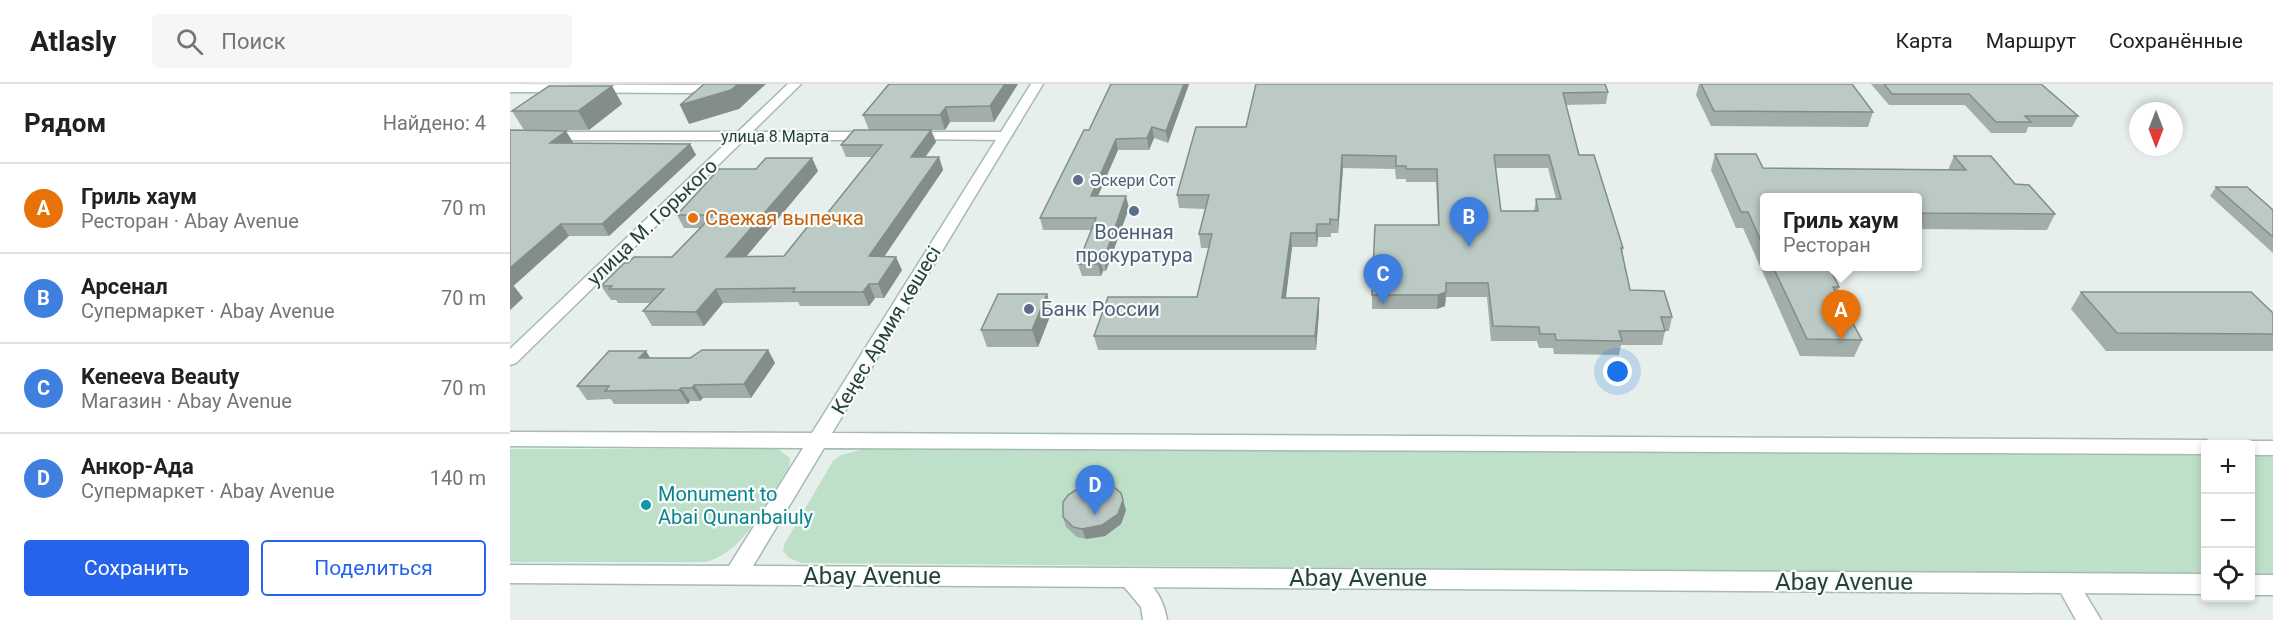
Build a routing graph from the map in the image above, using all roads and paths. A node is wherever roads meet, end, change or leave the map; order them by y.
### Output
1 (713, 84) edge
2 (795, 84) edge
3 (1036, 84) edge
4 (628, 86) edge
5 (510, 88) edge
6 (510, 136) edge
7 (741, 136) junction
8 (1005, 136) junction
9 (510, 359) edge
10 (510, 439) edge
11 (819, 440) junction
12 (2201, 447) edge
13 (2255, 448) edge
14 (2273, 448) edge
15 (510, 574) edge
16 (735, 575) junction
17 (1127, 577) junction
18 (2067, 584) junction
19 (2201, 584) edge
20 (2255, 585) edge
21 (2273, 585) edge
22 (1155, 620) edge
23 (2089, 620) edge

1 - 4 main road
2 - 7 main road, улица М. Горького
3 - 8 main road, Кеңес Армия көшесі
4 - 5 main road
6 - 7 main road, улица 8 Марта
7 - 8 main road, улица 8 Марта
7 - 9 main road, улица М. Горького
8 - 11 main road, Кеңес Армия көшесі
10 - 11 main road
11 - 12 main road
11 - 16 main road, Кеңес Армия көшесі
13 - 14 main road
15 - 16 main road, Abay Avenue
16 - 17 main road, Abay Avenue
17 - 18 main road, Abay Avenue
17 - 22 main road
18 - 19 main road, Abay Avenue
18 - 23 main road
20 - 21 main road

